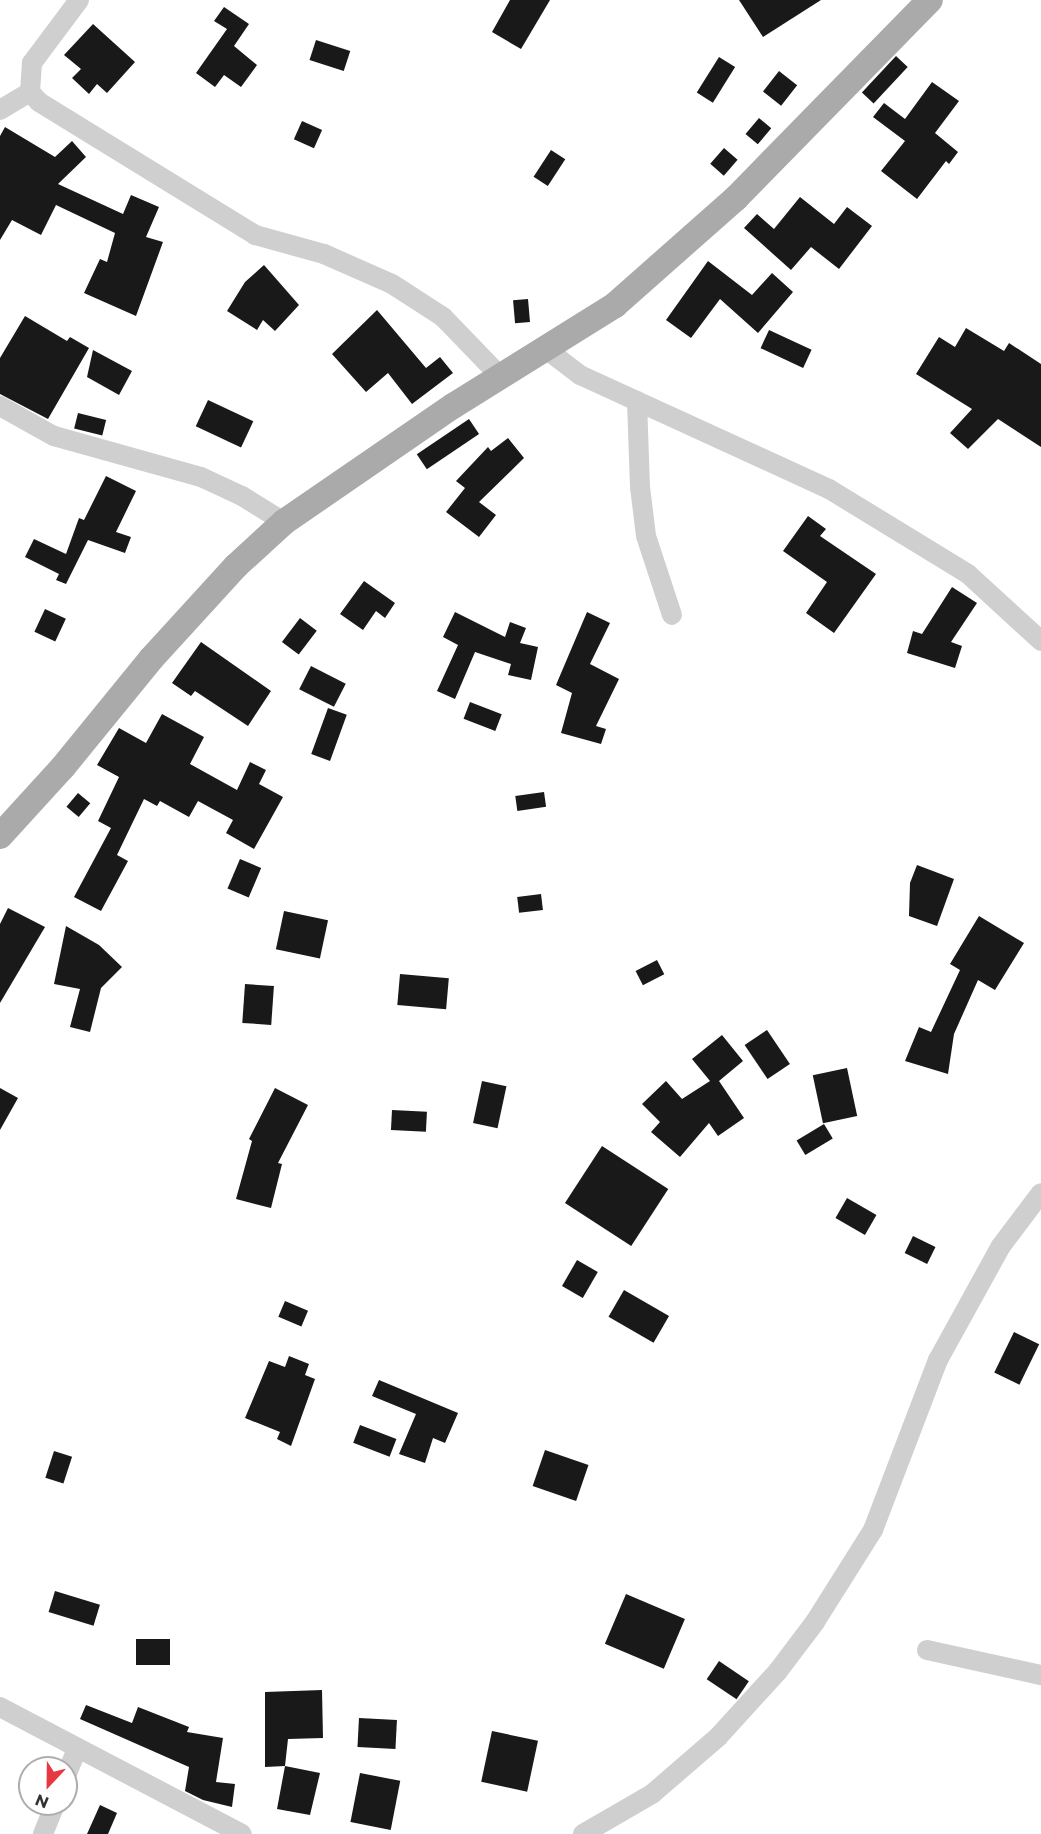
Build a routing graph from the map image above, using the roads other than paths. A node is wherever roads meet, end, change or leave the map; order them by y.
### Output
1 (79, 0) edge
2 (930, 0) edge
3 (30, 92) junction
4 (0, 110) edge
5 (546, 349) junction
6 (501, 377) junction
7 (637, 401) junction
8 (0, 406) edge
9 (284, 522) junction
10 (672, 615) dead end
11 (1041, 642) edge
12 (0, 836) edge
13 (1041, 1193) edge
14 (927, 1650) dead end
15 (1041, 1676) edge
16 (0, 1707) edge
17 (77, 1749) junction
18 (74, 1756) edge
19 (50, 1816) edge
20 (43, 1834) edge
21 (242, 1834) edge
22 (583, 1834) edge

1 - 3 street
2 - 5 main road
3 - 4 street
3 - 6 street
5 - 6 main road
5 - 7 street
6 - 9 main road
7 - 10 street
7 - 11 street
8 - 9 street
9 - 12 main road
13 - 22 street
14 - 15 street
16 - 17 street
17 - 18 street
17 - 21 street
19 - 20 street

